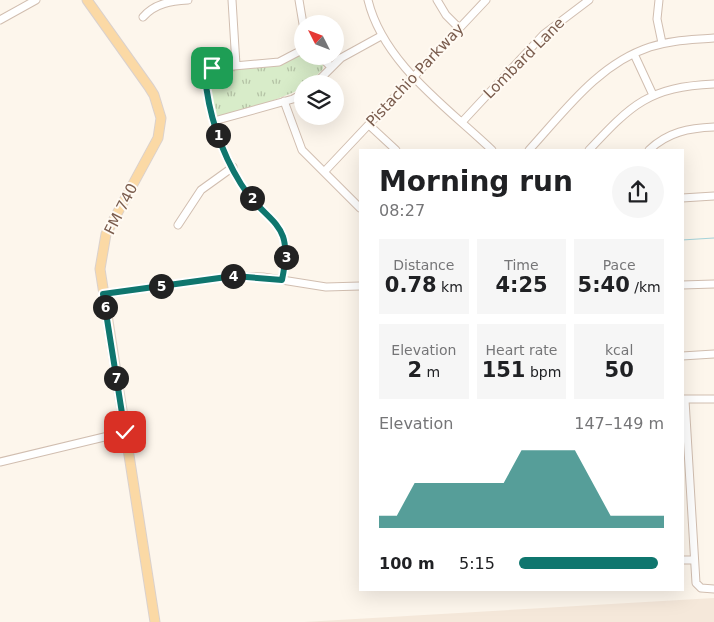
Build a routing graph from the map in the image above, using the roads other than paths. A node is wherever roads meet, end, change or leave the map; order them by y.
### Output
1 (36, 0) edge
2 (87, 0) edge
3 (188, 0) edge
4 (232, 0) edge
5 (299, 0) edge
6 (368, 0) edge
7 (437, 0) edge
8 (486, 0) edge
9 (589, 0) edge
10 (659, 0) edge
11 (302, 15) edge
12 (144, 17) dead end
13 (0, 20) edge
14 (459, 28) junction
15 (381, 36) junction
16 (714, 38) edge
17 (662, 44) junction
18 (294, 54) edge
19 (634, 54) junction
20 (236, 65) junction
21 (331, 67) joint
22 (323, 75) edge
23 (414, 77) junction
24 (714, 84) edge
25 (654, 95) junction
26 (294, 97) edge
27 (284, 101) junction
28 (214, 121) junction
29 (462, 122) junction
30 (369, 125) junction
31 (714, 127) edge
32 (395, 149) edge
33 (491, 149) edge
34 (530, 149) edge
35 (590, 149) edge
36 (650, 149) edge
37 (233, 167) junction
38 (324, 172) junction
39 (714, 196) edge
40 (684, 198) edge
41 (359, 207) edge
42 (178, 225) dead end
43 (282, 280) junction
44 (714, 284) edge
45 (684, 285) edge
46 (359, 286) edge
47 (103, 294) junction
48 (714, 354) edge
49 (684, 356) edge
50 (714, 399) edge
51 (684, 400) edge
52 (125, 432) junction
53 (0, 462) edge
54 (684, 560) edge
55 (693, 560) junction
56 (714, 589) edge
57 (155, 622) edge

1 - 13 street
2 - 47 main road, FM 740 / FM 740
3 - 12 street
4 - 20 street
5 - 11 street
6 - 15 street
7 - 14 street
8 - 14 street, Pistachio Parkway
9 - 29 street, Lombard Lane
10 - 17 street
14 - 23 street, Pistachio Parkway
15 - 21 street
15 - 23 street
16 - 17 street
17 - 19 street
18 - 20 street
19 - 25 street
19 - 34 street
20 - 28 street
21 - 22 street
23 - 29 street
23 - 30 street, Pistachio Parkway
24 - 25 street
25 - 35 street
26 - 27 street
27 - 28 street
27 - 38 street
28 - 37 street
29 - 33 street
30 - 32 street
30 - 38 street, Pistachio Parkway
31 - 36 street
37 - 42 street
37 - 43 street
38 - 41 street
39 - 40 street
43 - 46 street
43 - 47 street
44 - 45 street
47 - 52 main road, FM 740 / FM 740
48 - 49 street
50 - 51 street
51 - 55 street
52 - 53 street
52 - 57 main road, FM 740 / FM 740
54 - 55 street
55 - 56 street

